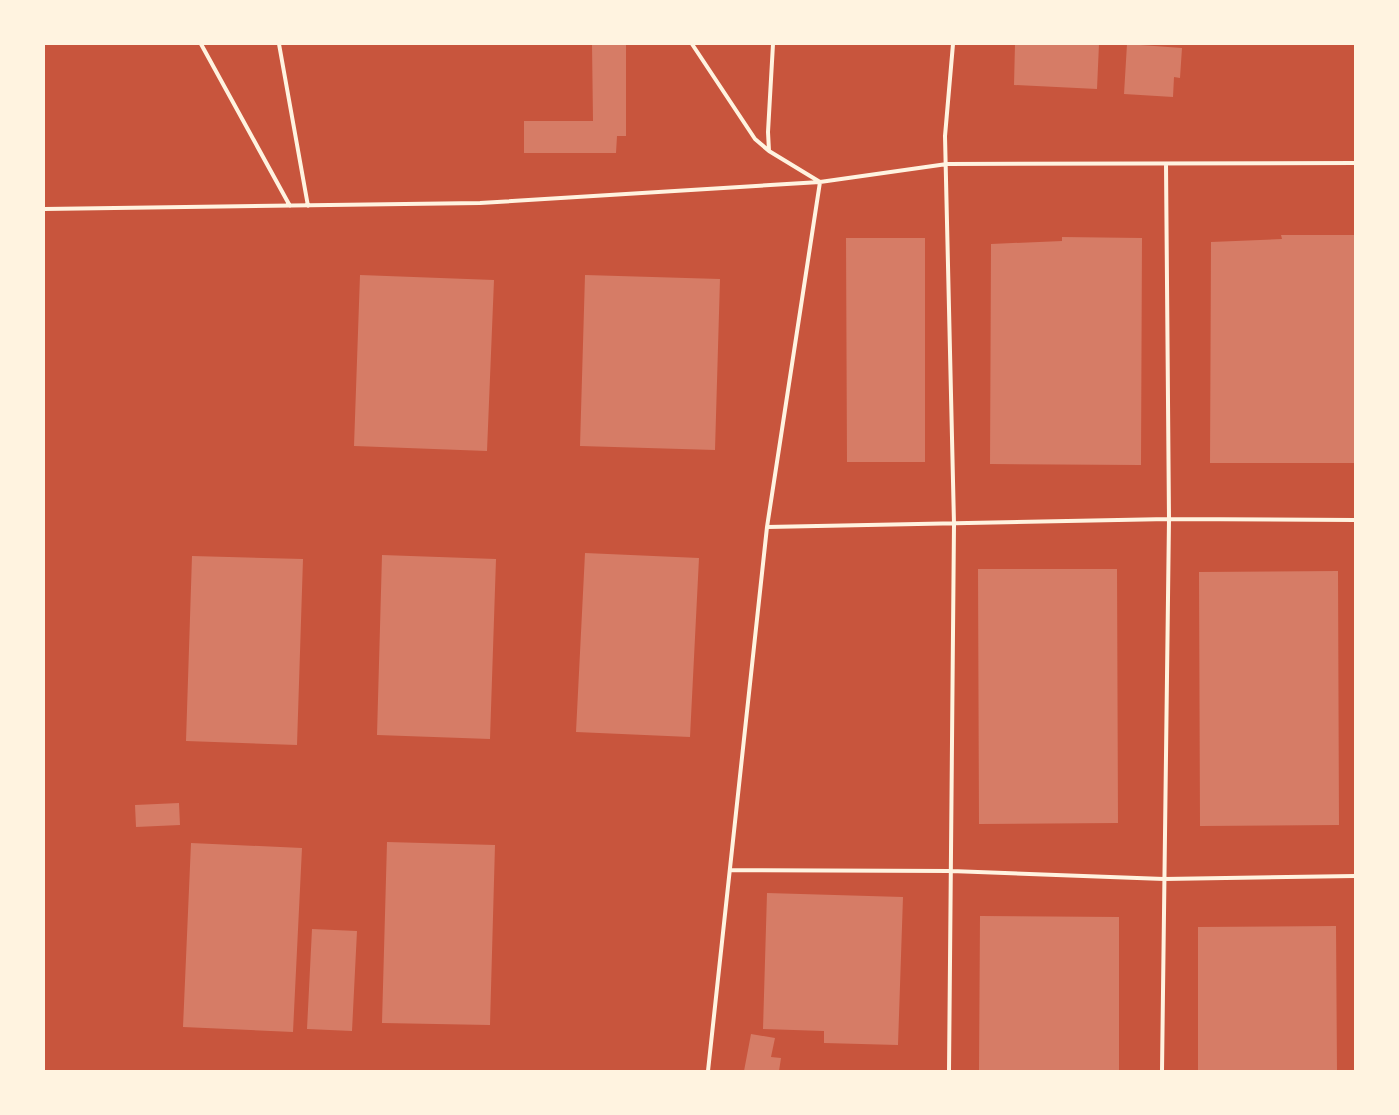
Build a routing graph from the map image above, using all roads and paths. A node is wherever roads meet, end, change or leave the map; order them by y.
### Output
1 (201, 44) edge
2 (279, 44) edge
3 (692, 44) edge
4 (773, 44) edge
5 (953, 44) edge
6 (769, 151) junction
7 (947, 164) junction
8 (1166, 164) junction
9 (1355, 164) edge
10 (820, 182) junction
11 (290, 206) junction
12 (308, 206) junction
13 (44, 209) edge
14 (1169, 519) junction
15 (1355, 520) edge
16 (954, 524) junction
17 (767, 527) junction
18 (730, 870) junction
19 (951, 871) junction
20 (1355, 876) edge
21 (1164, 879) junction
22 (708, 1071) edge
23 (949, 1071) edge
24 (1162, 1071) edge

1 - 11 lane
2 - 12 lane
3 - 6 lane
4 - 6 lane
5 - 7 lane
6 - 10 lane
7 - 8 lane
7 - 10 lane
7 - 16 lane
8 - 9 lane
8 - 14 lane
10 - 12 lane
10 - 17 lane
11 - 12 lane
11 - 13 lane
14 - 15 lane
14 - 16 lane
14 - 21 lane
16 - 17 lane
16 - 19 lane
17 - 18 lane
18 - 19 lane
18 - 22 lane
19 - 21 lane
19 - 23 lane
20 - 21 lane
21 - 24 lane

